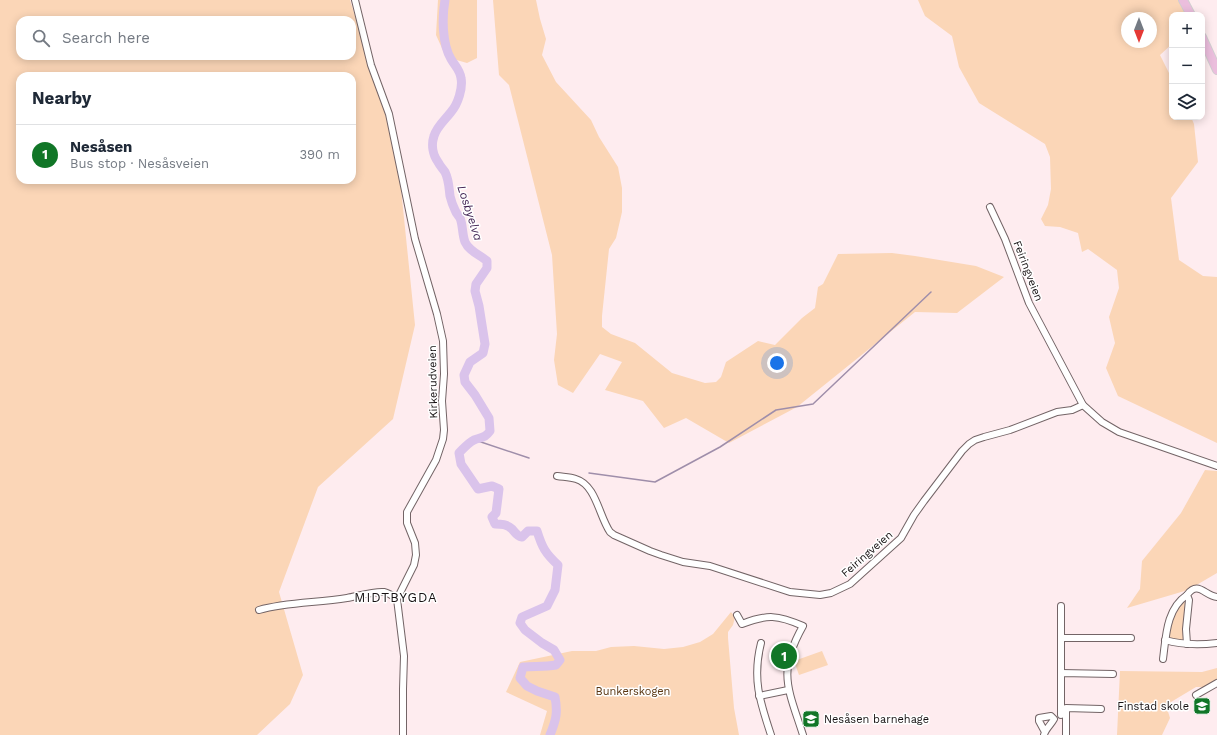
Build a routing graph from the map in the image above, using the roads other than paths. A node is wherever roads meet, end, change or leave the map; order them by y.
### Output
1 (355, 0) edge
2 (1183, 0) edge
3 (1189, 12) edge
4 (1205, 44) edge
5 (1217, 70) edge
6 (990, 207) dead end
7 (1083, 405) junction
8 (1217, 466) edge
9 (557, 476) dead end
10 (1187, 595) junction
11 (1217, 597) edge
12 (398, 599) junction
13 (1061, 606) dead end
14 (259, 610) dead end
15 (737, 615) dead end
16 (1061, 638) junction
17 (1132, 638) dead end
18 (1166, 640) junction
19 (761, 643) dead end
20 (1217, 643) edge
21 (1187, 644) junction
22 (1163, 659) dead end
23 (1061, 673) junction
24 (1113, 674) dead end
25 (1217, 683) edge
26 (788, 690) junction
27 (759, 696) junction
28 (1196, 696) dead end
29 (1102, 709) dead end
30 (1064, 713) junction
31 (1054, 719) junction
32 (1044, 733) edge
33 (403, 735) edge
34 (771, 735) edge
35 (803, 735) edge
36 (1066, 735) edge

1 - 12 street, Kirkerudveien
2 - 3 main road
4 - 5 main road
6 - 7 street, Feiringveien
7 - 8 street, Feiringveien
7 - 9 street, Feiringveien
10 - 11 street
10 - 18 street
10 - 21 street
12 - 14 street
12 - 33 street
13 - 16 street
15 - 26 street
16 - 17 street
16 - 23 street
18 - 21 street
18 - 22 street
19 - 27 street
20 - 21 street
23 - 24 street
23 - 30 street
25 - 28 street
26 - 27 street
26 - 35 street
27 - 34 street
29 - 30 street
30 - 31 street
30 - 36 street
31 - 32 street
31 - 32 street

